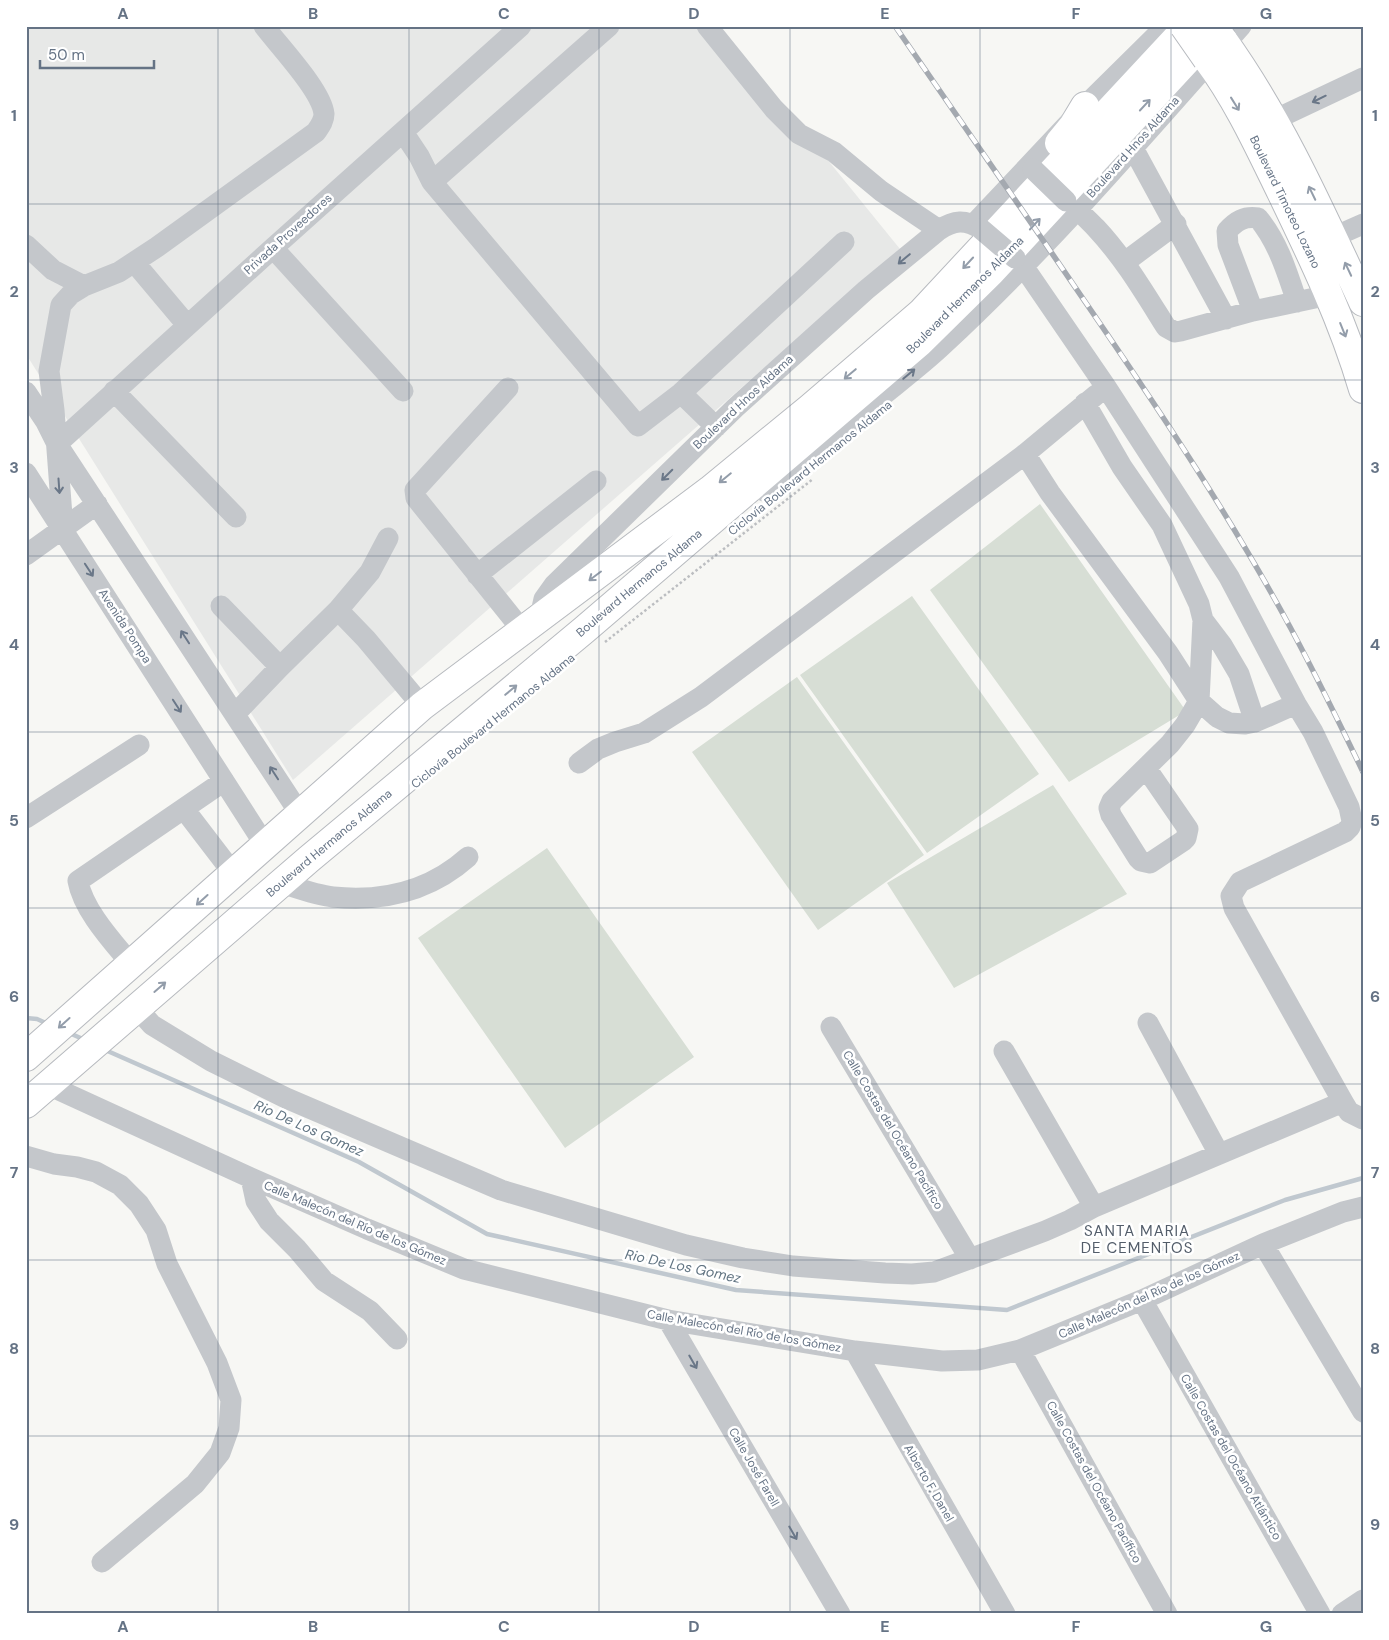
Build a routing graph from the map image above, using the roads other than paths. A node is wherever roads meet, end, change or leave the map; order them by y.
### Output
1 (264, 26) edge
2 (521, 26) edge
3 (609, 26) edge
4 (707, 26) edge
5 (1166, 26) edge
6 (1184, 26) edge
7 (1188, 26) edge
8 (1219, 41) edge
9 (1363, 78) edge
10 (1084, 106) junction
11 (1274, 120) junction
12 (403, 132) junction
13 (1133, 148) junction
14 (1031, 167) junction
15 (432, 182) junction
16 (1025, 201) junction
17 (1072, 205) junction
18 (1176, 224) junction
19 (1363, 224) edge
20 (978, 227) junction
21 (938, 230) junction
22 (844, 242) dead end
23 (1320, 243) junction
24 (26, 245) edge
25 (273, 248) junction
26 (1282, 259) junction
27 (134, 262) junction
28 (1019, 262) junction
29 (1126, 262) junction
30 (84, 286) junction
31 (1329, 295) junction
32 (1297, 302) junction
33 (1363, 302) edge
34 (1253, 311) junction
35 (1226, 319) junction
36 (187, 325) junction
37 (1106, 387) junction
38 (508, 388) dead end
39 (1363, 389) edge
40 (403, 391) dead end
41 (26, 392) edge
42 (114, 392) junction
43 (681, 393) junction
44 (1085, 403) junction
45 (716, 427) junction
46 (57, 444) junction
47 (1025, 454) junction
48 (26, 473) edge
49 (596, 481) dead end
50 (97, 504) junction
51 (236, 517) dead end
52 (63, 528) junction
53 (703, 529) junction
54 (388, 538) dead end
55 (26, 555) edge
56 (477, 575) junction
57 (220, 606) dead end
58 (338, 610) junction
59 (1204, 620) junction
60 (531, 624) junction
61 (280, 667) junction
62 (1199, 701) junction
63 (1296, 704) junction
64 (422, 706) junction
65 (235, 714) junction
66 (1255, 722) junction
67 (139, 745) dead end
68 (579, 762) dead end
69 (1146, 768) dead end
70 (224, 781) junction
71 (184, 809) junction
72 (26, 818) edge
73 (283, 829) junction
74 (468, 857) dead end
75 (309, 859) junction
76 (234, 873) junction
77 (281, 883) junction
78 (131, 964) junction
79 (130, 1013) junction
80 (1148, 1023) dead end
81 (832, 1027) dead end
82 (1004, 1052) dead end
83 (30, 1054) edge
84 (55, 1079) junction
85 (1342, 1102) junction
86 (26, 1104) edge
87 (1363, 1119) edge
88 (1219, 1154) junction
89 (26, 1156) edge
90 (251, 1178) junction
91 (1094, 1207) junction
92 (1363, 1207) edge
93 (1263, 1244) junction
94 (970, 1259) junction
95 (1142, 1300) junction
96 (668, 1320) junction
97 (397, 1339) dead end
98 (1020, 1350) junction
99 (855, 1351) junction
100 (1363, 1412) edge
101 (102, 1562) dead end
102 (1363, 1600) edge
103 (840, 1614) edge
104 (1005, 1614) edge
105 (1168, 1614) edge
106 (1320, 1614) edge
107 (1342, 1614) edge

1 - 27 street
2 - 12 street, Privada Proveedores
3 - 15 street
4 - 21 street
5 - 10 street
6 - 8 main road, Boulevard Timoteo Lozano, bridge
7 - 16 main road, Boulevard Hermanos Aldama
8 - 11 main road, Boulevard Timoteo Lozano
8 - 13 street, Boulevard Hnos Aldama
8 -> 23 main road, Boulevard Timoteo Lozano
53 -> 8 main road, Boulevard Hermanos Aldama
9 -> 11 street
10 - 14 street
10 - 16 main road
23 -> 11 main road, Boulevard Timoteo Lozano
12 - 15 street
12 - 25 street, Privada Proveedores
13 - 17 street, Boulevard Hnos Aldama
13 - 18 street
14 - 17 street, bridge
14 - 20 street
15 - 43 street
16 -> 60 main road, Boulevard Hermanos Aldama
17 - 28 street, Boulevard Hnos Aldama
17 - 29 street
18 - 29 street
18 - 35 street
19 - 23 street
20 - 21 street, Boulevard Hnos Aldama
20 - 28 street, bridge
21 -> 45 street, Boulevard Hnos Aldama
22 - 43 street
23 - 26 street
23 - 31 main road, Boulevard Timoteo Lozano
33 -> 23 main road, Boulevard Timoteo Lozano
24 - 30 street
25 - 36 street, Privada Proveedores
25 - 40 street
26 - 32 street
26 - 34 street
27 - 30 street
27 - 36 street
28 - 37 street
53 -> 28 street, Boulevard Hnos Aldama
29 - 35 street
30 - 46 street
31 - 32 street
31 -> 39 main road, Boulevard Timoteo Lozano
32 - 34 street
34 - 35 street
36 - 42 street, Privada Proveedores
37 - 44 street
37 - 63 street
38 - 56 street
41 - 46 street, Avenida Pompa
42 - 46 street, Privada Proveedores
42 - 51 street
43 - 45 street
44 - 47 street
44 - 59 street
45 -> 60 street, Boulevard Hnos Aldama
46 - 50 street
46 -> 52 street, Avenida Pompa
47 - 62 street
47 - 68 street
48 - 52 street
49 - 56 street
50 - 52 street
65 -> 50 street
52 - 55 street
52 -> 70 street, Avenida Pompa
75 -> 53 main road, Boulevard Hermanos Aldama
54 - 58 street
56 - 60 street
57 - 61 street
58 - 61 street
58 - 64 street
59 - 62 street
59 - 66 street
60 - 64 main road, Boulevard Hermanos Aldama
61 - 65 street
62 - 66 street
62 - 69 street
63 - 66 street
63 - 85 street
64 - 73 main road, Boulevard Hermanos Aldama
73 -> 65 street
67 - 72 street
70 - 71 street
70 - 73 street, Avenida Pompa
71 - 76 street
71 - 78 street
73 - 75 main road
73 - 76 main road, Boulevard Hermanos Aldama
74 - 77 street
75 - 77 main road, Boulevard Hermanos Aldama
76 -> 78 main road, Boulevard Hermanos Aldama
79 -> 77 main road, Boulevard Hermanos Aldama
78 -> 83 main road, Boulevard Hermanos Aldama
79 - 84 main road, Boulevard Hermanos Aldama
79 - 94 street
80 - 88 street
81 - 94 street, Calle Costas del Océano Pacífico
82 - 91 street
84 - 86 main road, Boulevard Hermanos Aldama
84 - 90 street, Calle Malecón del Río de los Gómez
85 - 87 street
85 - 88 street
88 - 91 street
89 - 101 street
90 - 96 street, Calle Malecón del Río de los Gómez
90 - 97 street
91 - 94 street
92 - 93 street, Calle Malecón del Río de los Gómez
93 - 95 street, Calle Malecón del Río de los Gómez
93 - 100 street
95 - 98 street, Calle Malecón del Río de los Gómez
95 - 106 street, Calle Costas del Océano Atlántico
96 - 99 street, Calle Malecón del Río de los Gómez
96 -> 103 street, Calle José Farell
98 - 99 street, Calle Malecón del Río de los Gómez
98 - 105 street, Calle Costas del Océano Pacífico
99 - 104 street, Alberto F. Danel
102 - 107 street

